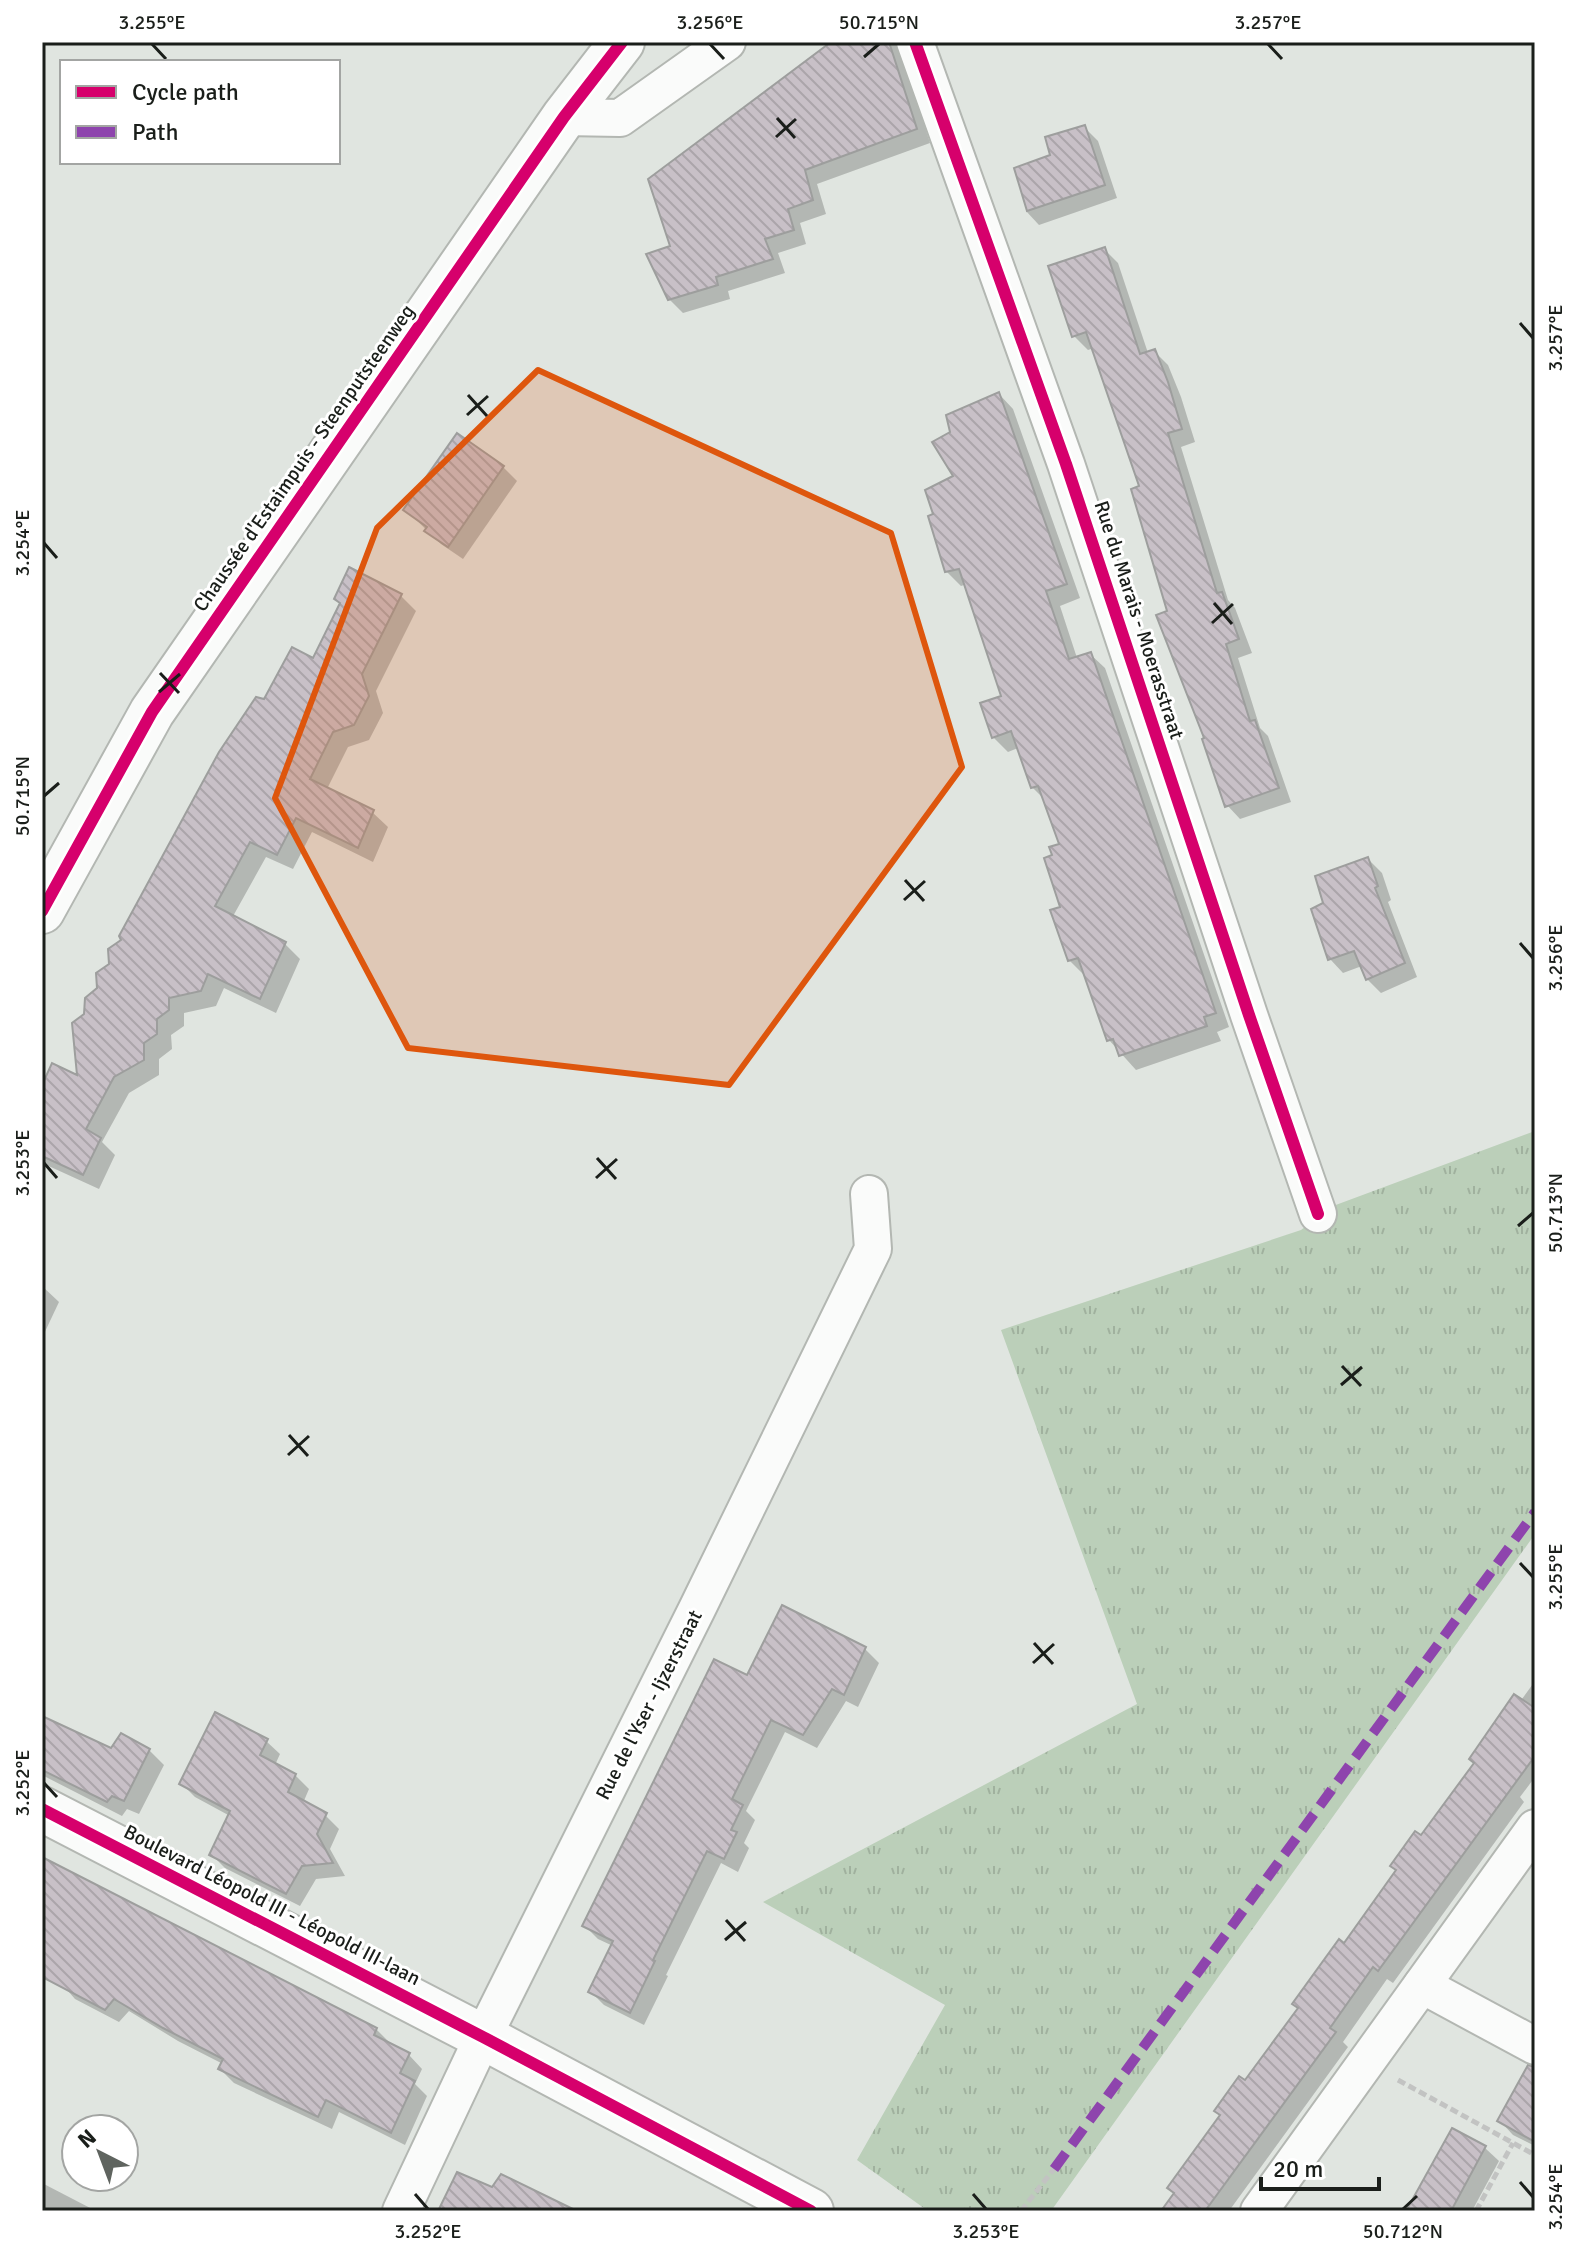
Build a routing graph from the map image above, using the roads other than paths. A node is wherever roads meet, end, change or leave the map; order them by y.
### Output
1 (622, 42) edge
2 (727, 42) edge
3 (915, 42) edge
4 (564, 117) junction
5 (42, 911) edge
6 (869, 1194) dead end
7 (1318, 1214) dead end
8 (42, 1809) edge
9 (1535, 1828) edge
10 (1422, 1985) junction
11 (483, 2037) junction
12 (1535, 2046) edge
13 (401, 2211) edge
14 (811, 2211) edge
15 (1259, 2211) edge

1 - 4 main road, Chaussée d'Estaimpuis - Steenputsteenweg
2 - 4 street
3 - 7 street, Rue du Marais - Moerasstraat
4 - 5 main road, Chaussée d'Estaimpuis - Steenputsteenweg
6 - 11 street, Rue de l'Yser - Ijzerstraat
8 - 11 main road, Boulevard Léopold III - Léopold III-laan
9 - 10 street
10 - 12 street
10 - 15 street
11 - 13 street, Rue de l'Yser - Ijzerstraat
11 - 14 main road, Boulevard Léopold III - Léopold III-laan

